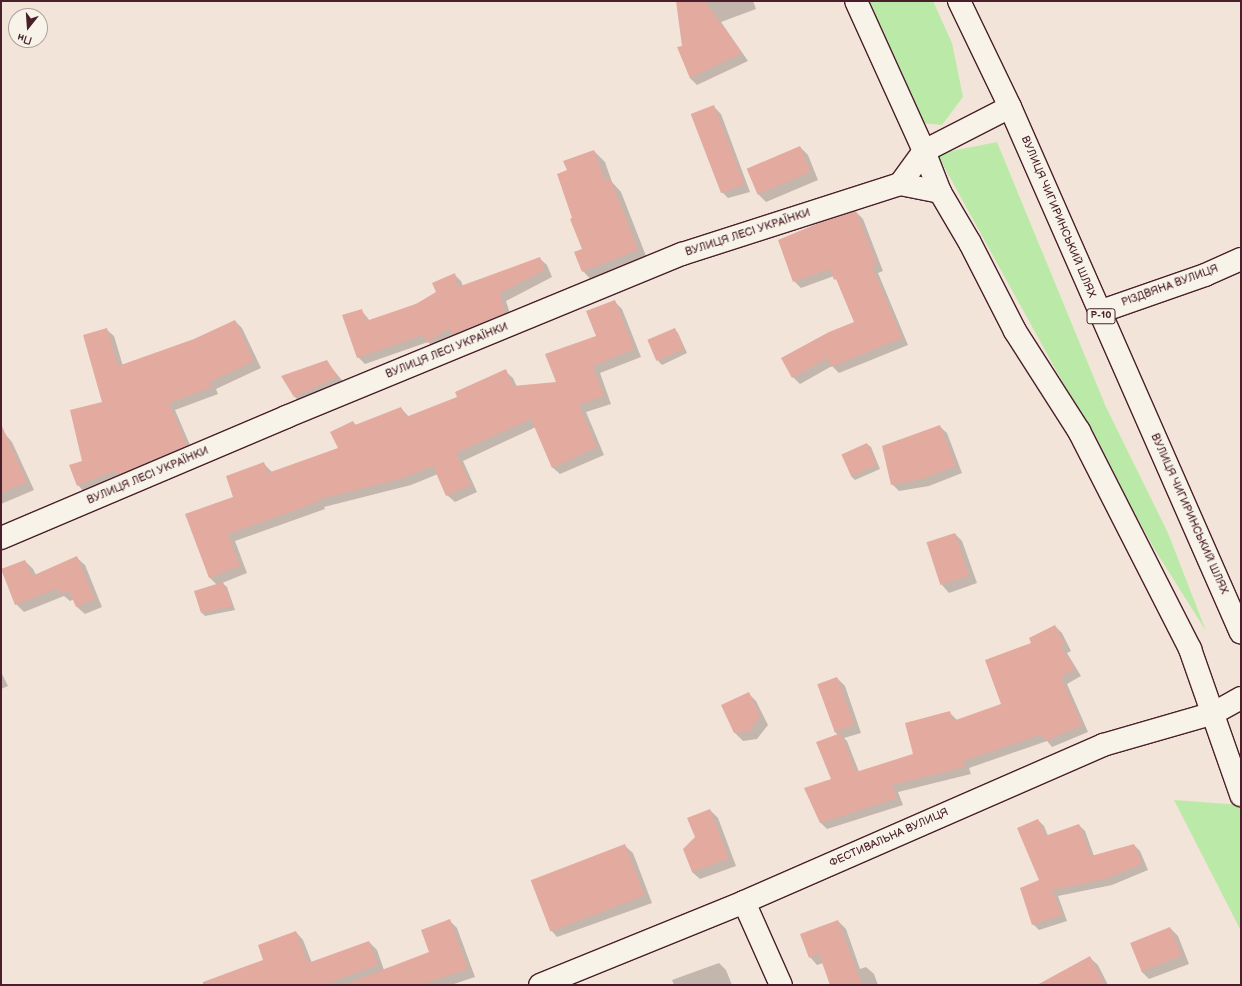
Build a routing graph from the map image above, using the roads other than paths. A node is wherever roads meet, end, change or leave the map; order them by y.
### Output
1 (856, 1) edge
2 (958, 1) edge
3 (1010, 106) junction
4 (924, 151) junction
5 (900, 184) junction
6 (940, 192) junction
7 (1241, 259) edge
8 (1099, 312) junction
9 (1, 538) edge
10 (1241, 633) edge
11 (1241, 698) edge
12 (1214, 712) junction
13 (1241, 795) edge
14 (744, 902) junction
15 (540, 985) edge
16 (781, 985) edge

1 - 4 street
2 - 3 street, ВУЛИЦЯ ЧИГИРИНСЬКИЙ ШЛЯХ / Р-10
3 - 4 street
3 - 8 street, ВУЛИЦЯ ЧИГИРИНСЬКИЙ ШЛЯХ / Р-10
4 - 5 street
4 - 6 street
5 - 6 street
5 - 9 street, ВУЛИЦЯ ЛЕСІ УКРАЇНКИ
6 - 12 street
7 - 8 street, РІЗДВЯНА ВУЛИЦЯ
8 - 10 street, ВУЛИЦЯ ЧИГИРИНСЬКИЙ ШЛЯХ / Р-10
11 - 12 street, ФЕСТИВАЛЬНА ВУЛИЦЯ
12 - 13 street
12 - 14 street, ФЕСТИВАЛЬНА ВУЛИЦЯ
14 - 15 street, ФЕСТИВАЛЬНА ВУЛИЦЯ
14 - 16 street

